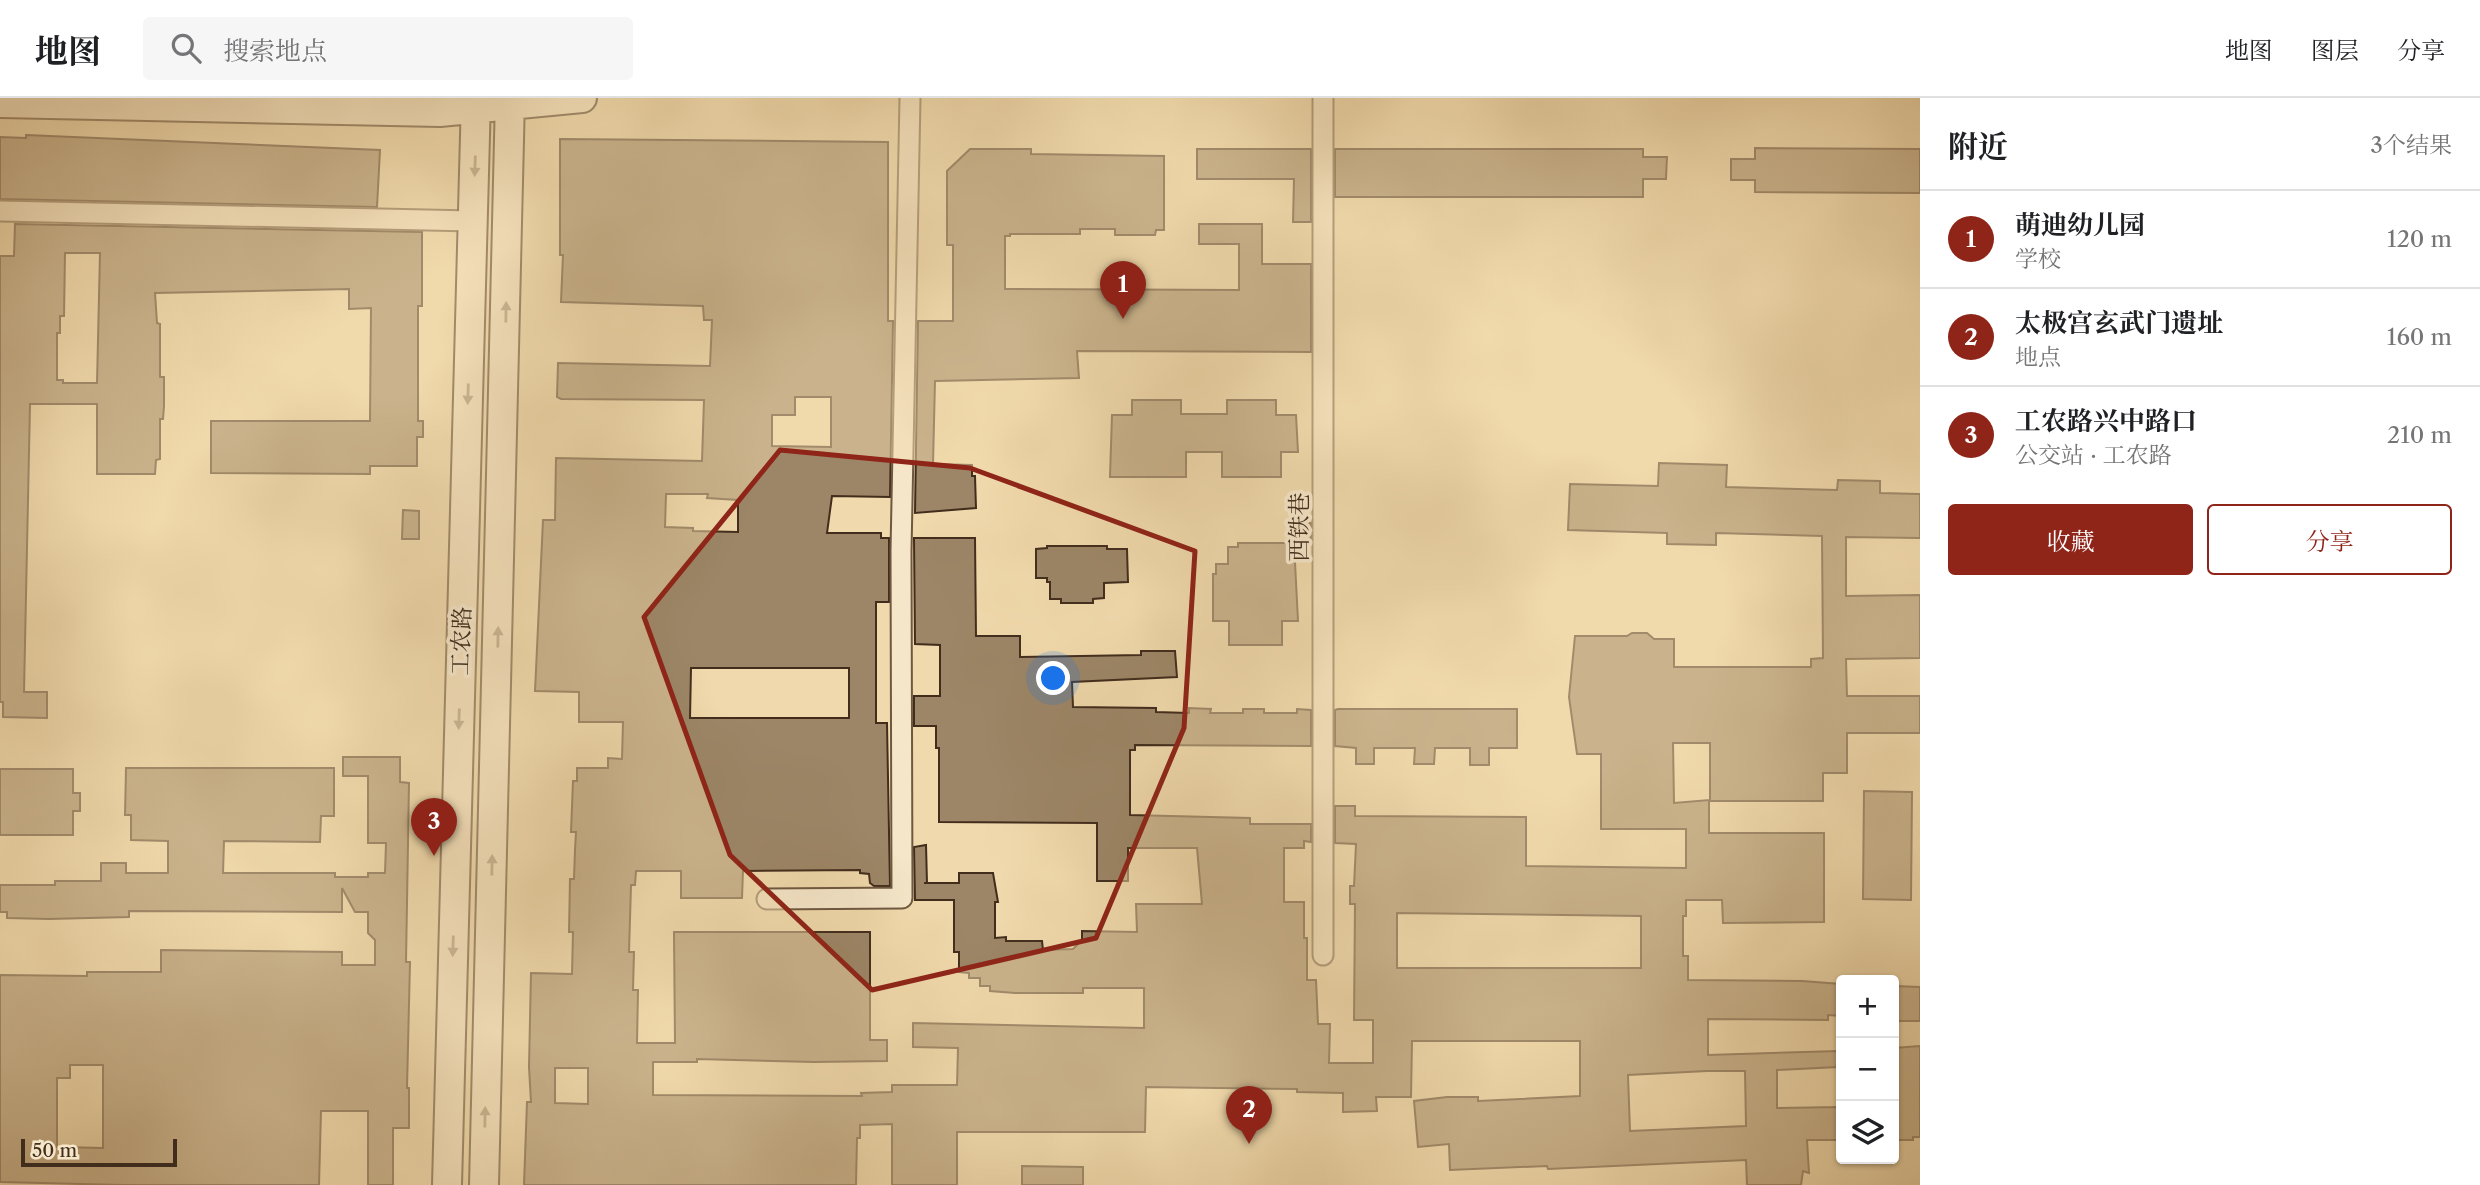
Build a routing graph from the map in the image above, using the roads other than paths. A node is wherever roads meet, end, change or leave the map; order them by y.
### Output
1 (582, 98) edge
2 (910, 98) edge
3 (1323, 98) edge
4 (510, 101) edge
5 (0, 103) edge
6 (476, 103) edge
7 (0, 211) edge
8 (473, 220) junction
9 (767, 899) dead end
10 (1323, 955) dead end
11 (447, 1185) edge
12 (484, 1185) edge

1 - 4 main road
2 - 9 street
3 - 10 street, 西铁巷
4 - 6 main road
12 -> 4 main road, 工农路
5 - 6 main road
6 -> 8 main road, 工农路
7 - 8 street
8 -> 11 main road, 工农路

